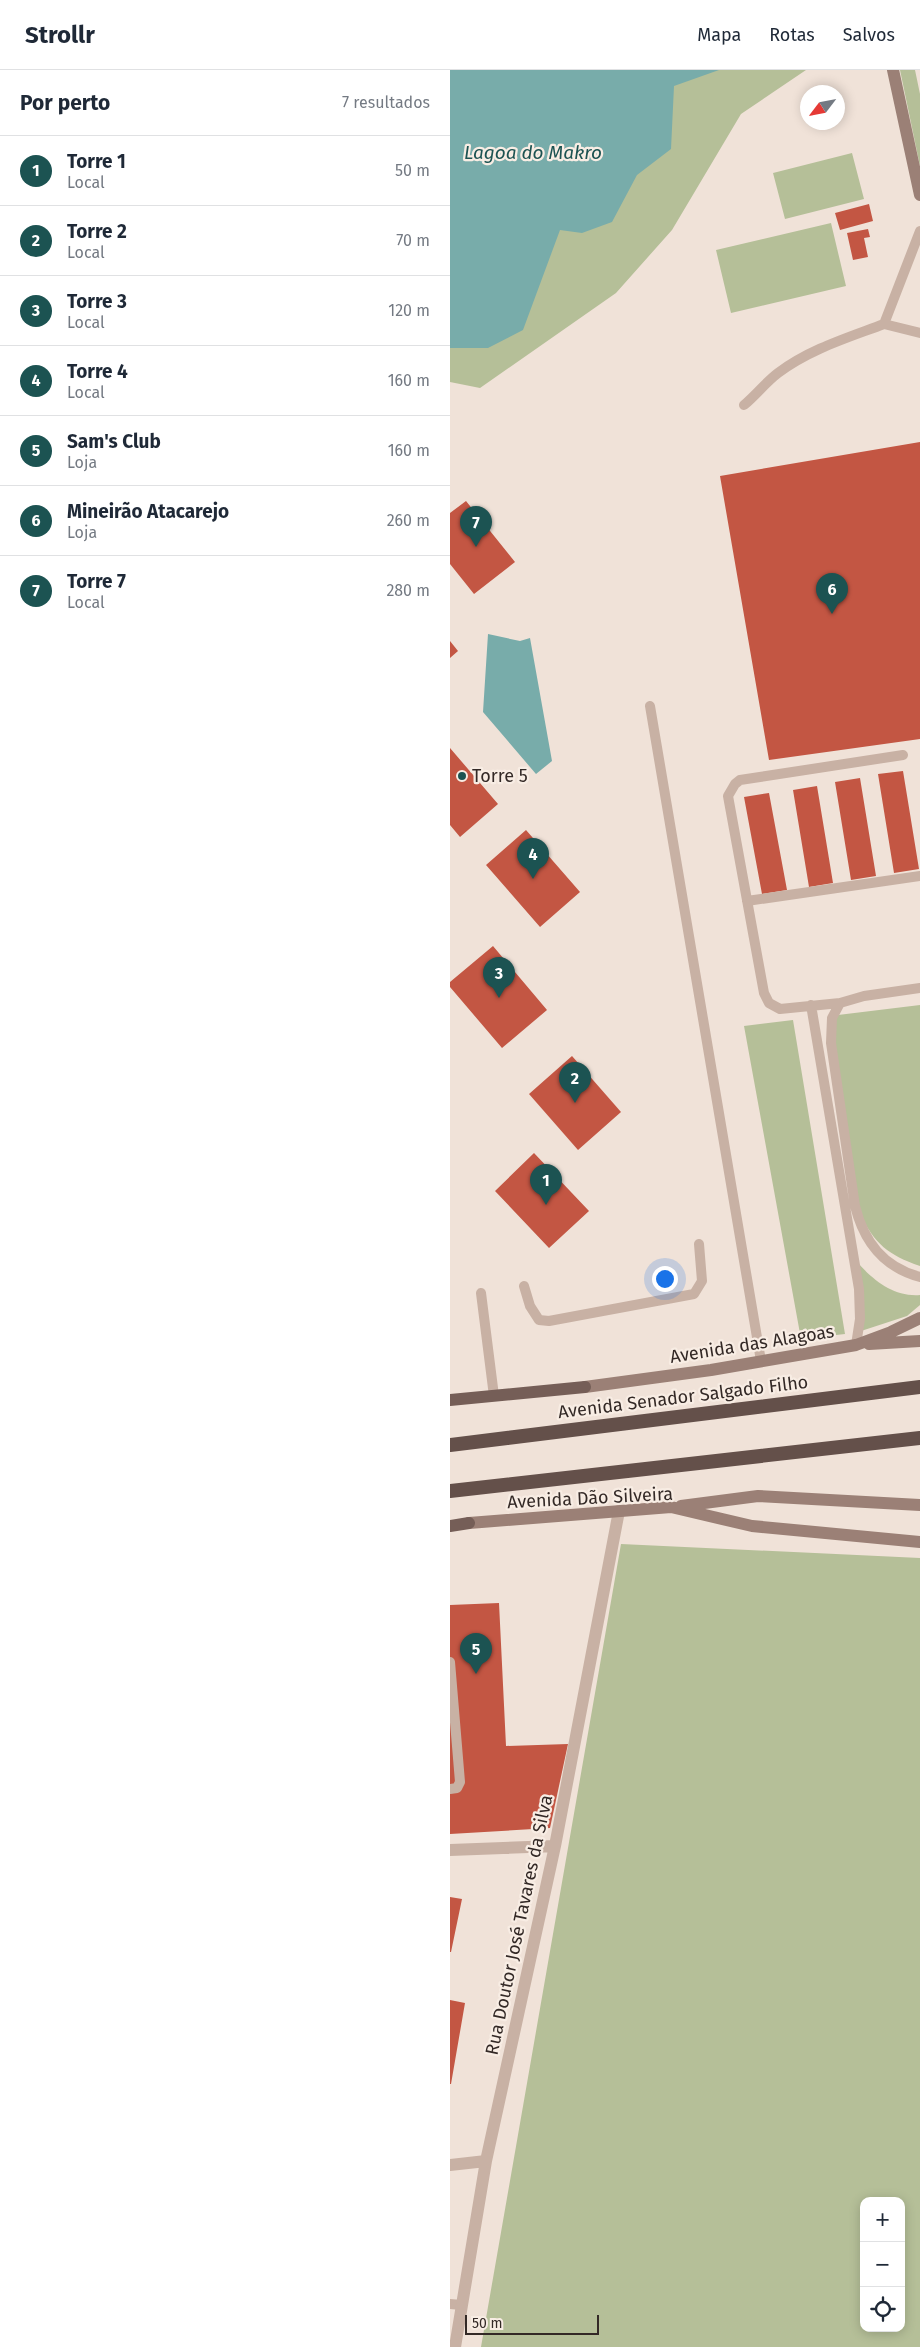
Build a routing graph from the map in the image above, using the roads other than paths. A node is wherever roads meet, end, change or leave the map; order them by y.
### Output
1 (893, 70) edge
2 (920, 195) edge
3 (920, 231) edge
4 (884, 324) junction
5 (920, 333) edge
6 (744, 405) dead end
7 (650, 706) dead end
8 (903, 755) dead end
9 (920, 876) edge
10 (747, 901) junction
11 (920, 988) edge
12 (840, 1002) junction
13 (811, 1005) junction
14 (699, 1244) dead end
15 (920, 1277) edge
16 (524, 1286) dead end
17 (482, 1293) dead end
18 (920, 1318) edge
19 (920, 1341) edge
20 (856, 1345) junction
21 (761, 1361) junction
22 (585, 1387) joint
23 (920, 1387) edge
24 (494, 1396) junction
25 (450, 1400) edge
26 (920, 1438) edge
27 (450, 1445) edge
28 (450, 1491) edge
29 (920, 1505) edge
30 (671, 1507) junction
31 (619, 1511) junction
32 (450, 1526) edge
33 (920, 1542) edge
34 (450, 1662) edge
35 (450, 1789) edge
36 (555, 1846) junction
37 (450, 1850) edge
38 (486, 2162) junction
39 (450, 2165) edge
40 (456, 2304) edge
41 (454, 2327) edge
42 (455, 2347) edge

1 - 2 main road
3 - 4 lane
4 - 5 lane
4 - 6 lane
7 - 21 lane
8 - 10 lane
9 - 10 lane
10 - 13 lane
11 - 12 lane
12 - 13 lane
12 - 15 lane
13 - 20 lane
14 - 16 lane
17 - 24 lane
18 - 20 main road, Avenida das Alagoas
19 - 20 main road
20 - 21 main road, Avenida das Alagoas
21 - 22 main road, Avenida das Alagoas
22 - 24 main road, Avenida Senador Salgado Filho
23 - 27 highway, Avenida Senador Salgado Filho
24 - 25 main road, Avenida Senador Salgado Filho
26 - 28 highway
29 - 30 main road
30 - 31 main road, Avenida Dão Silveira
30 - 33 main road, Avenida Dão Silveira
31 - 32 main road, Avenida Dão Silveira
31 - 36 street, Rua Doutor José Tavares da Silva
34 - 35 lane
36 - 37 street
36 - 38 street, Rua Doutor José Tavares da Silva
38 - 39 street
38 - 40 street, Rua Doutor José Tavares da Silva
40 - 41 street, Rua Doutor José Tavares da Silva
41 - 42 street, Rua Doutor José Tavares da Silva

